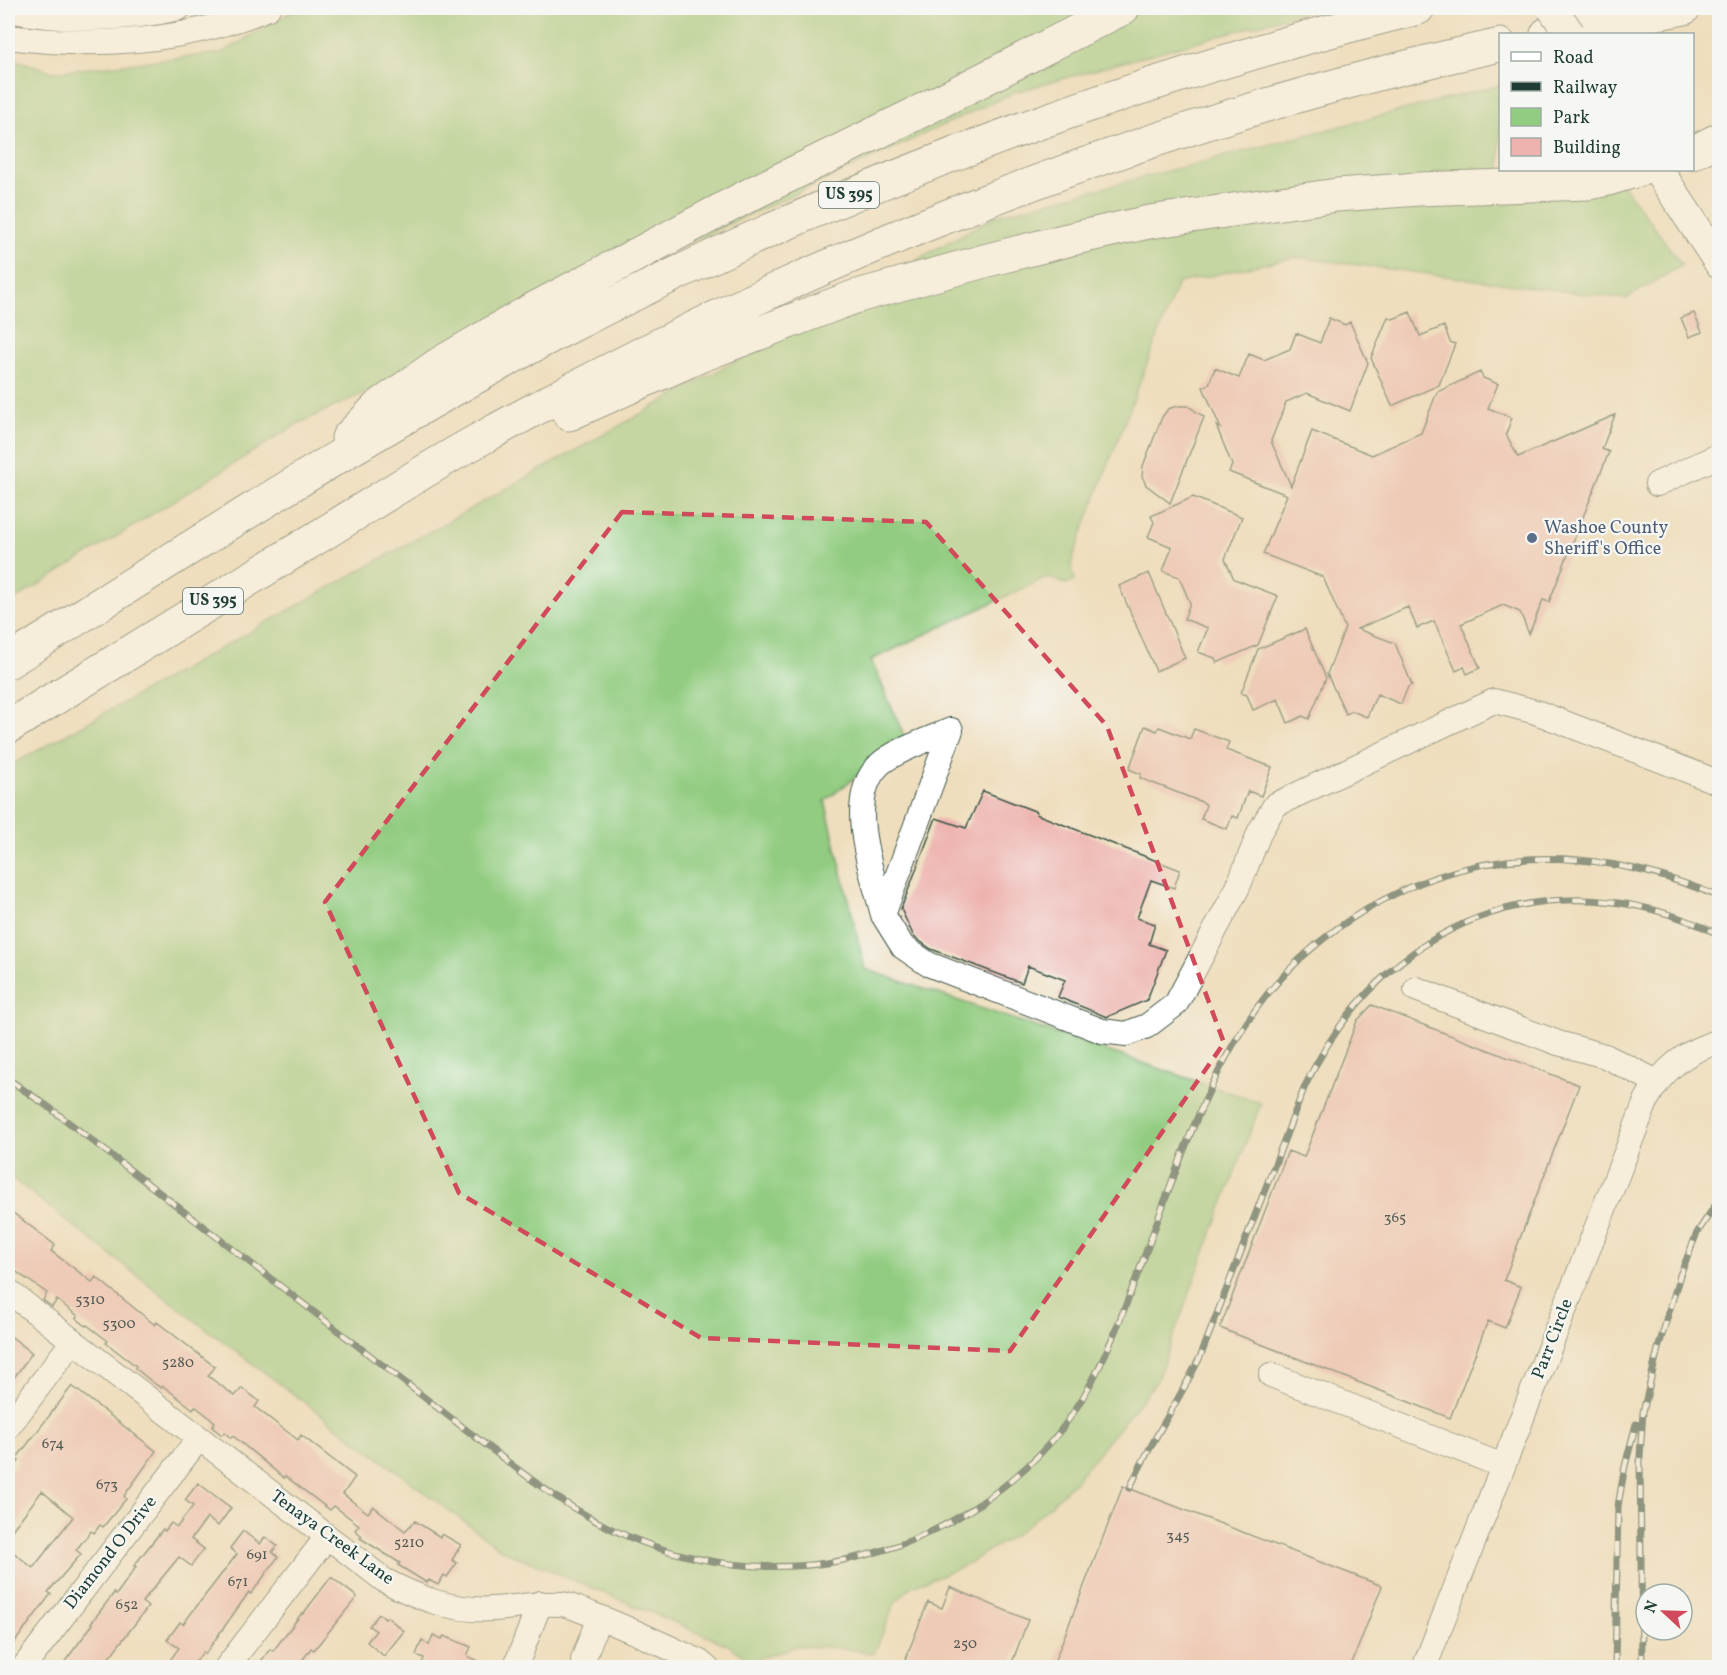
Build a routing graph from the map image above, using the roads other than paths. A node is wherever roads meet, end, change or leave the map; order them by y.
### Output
1 (178, 8) edge
2 (268, 8) edge
3 (1123, 8) edge
4 (1418, 8) edge
5 (1552, 8) edge
6 (1684, 8) edge
7 (8, 10) edge
8 (1552, 33) edge
9 (1569, 33) edge
10 (8, 37) edge
11 (1499, 45) edge
12 (1719, 139) edge
13 (1694, 152) edge
14 (1635, 171) edge
15 (1659, 171) edge
16 (1719, 264) edge
17 (1719, 455) edge
18 (317, 469) junction
19 (419, 476) junction
20 (1657, 484) dead end
21 (8, 662) edge
22 (8, 727) edge
23 (1719, 783) edge
24 (883, 915) junction
25 (1416, 990) dead end
26 (1719, 1041) edge
27 (1657, 1082) junction
28 (8, 1291) edge
29 (73, 1341) junction
30 (1271, 1375) dead end
31 (8, 1427) edge
32 (200, 1438) junction
33 (1503, 1466) junction
34 (327, 1537) junction
35 (540, 1603) junction
36 (599, 1617) junction
37 (23, 1668) edge
38 (226, 1668) edge
39 (515, 1668) edge
40 (586, 1668) edge
41 (706, 1668) edge
42 (1424, 1668) edge

1 - 7 street
2 - 10 street
3 - 18 highway
4 - 18 highway, US 395
5 - 9 main road, bridge
6 - 8 highway
11 - 19 highway, US 395
12 - 13 highway
14 - 19 highway
15 - 16 main road
17 - 20 street
18 - 21 highway, US 395
19 - 22 highway, US 395
23 - 24 street
24 - 24 street
25 - 27 street
26 - 27 street, Parr Circle
27 - 33 street, Parr Circle
28 - 29 street, Tenaya Creek Lane
29 - 31 street
29 - 32 street, Tenaya Creek Lane
30 - 33 street
32 - 34 street, Tenaya Creek Lane
32 - 37 street, Diamond O Drive
33 - 42 street, Parr Circle
34 - 35 street, Tenaya Creek Lane
34 - 38 street
35 - 36 street, Tenaya Creek Lane
35 - 39 street
36 - 40 street
36 - 41 street, Tenaya Creek Lane

